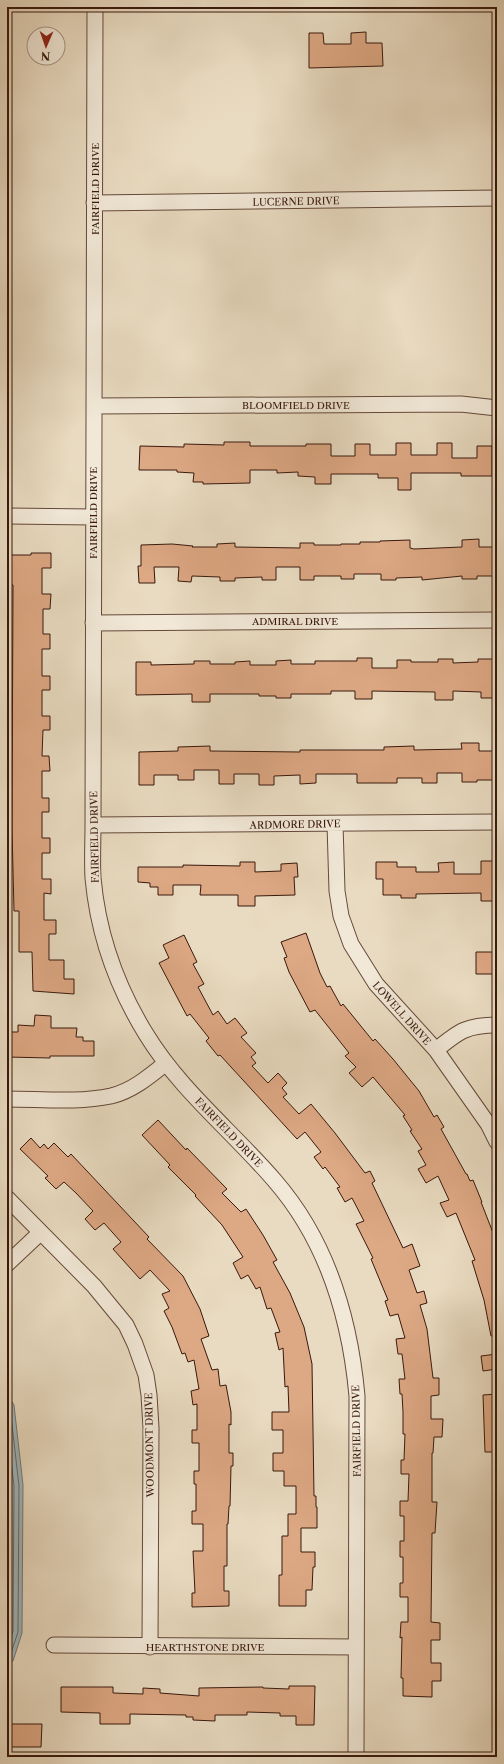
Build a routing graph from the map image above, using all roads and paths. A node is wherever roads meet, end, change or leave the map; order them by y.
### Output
1 (95, 7) edge
2 (497, 198) edge
3 (94, 203) junction
4 (94, 406) junction
5 (497, 408) edge
6 (7, 516) edge
7 (93, 517) junction
8 (497, 620) edge
9 (93, 623) junction
10 (497, 822) edge
11 (335, 824) junction
12 (93, 826) junction
13 (497, 1025) edge
14 (436, 1050) junction
15 (166, 1063) junction
16 (7, 1099) edge
17 (497, 1142) edge
18 (7, 1198) edge
19 (40, 1232) junction
20 (7, 1264) edge
21 (54, 1645) dead end
22 (150, 1647) junction
23 (356, 1647) junction
24 (356, 1757) edge

1 - 3 street, FAIRFIELD DRIVE
2 - 3 street, LUCERNE DRIVE
3 - 4 street, FAIRFIELD DRIVE
4 - 5 street, BLOOMFIELD DRIVE
4 - 7 street, FAIRFIELD DRIVE
6 - 7 street
7 - 9 street, FAIRFIELD DRIVE
8 - 9 street, ADMIRAL DRIVE
9 - 12 street, FAIRFIELD DRIVE
10 - 11 street, ARDMORE DRIVE
11 - 12 street, ARDMORE DRIVE
11 - 14 street, LOWELL DRIVE
12 - 15 street, FAIRFIELD DRIVE
13 - 14 street
14 - 17 street, LOWELL DRIVE
15 - 16 street
15 - 23 street, FAIRFIELD DRIVE
18 - 19 street, WOODMONT DRIVE
19 - 20 street
19 - 22 street, WOODMONT DRIVE
21 - 22 street, HEARTHSTONE DRIVE
22 - 23 street, HEARTHSTONE DRIVE
23 - 24 street, FAIRFIELD DRIVE

